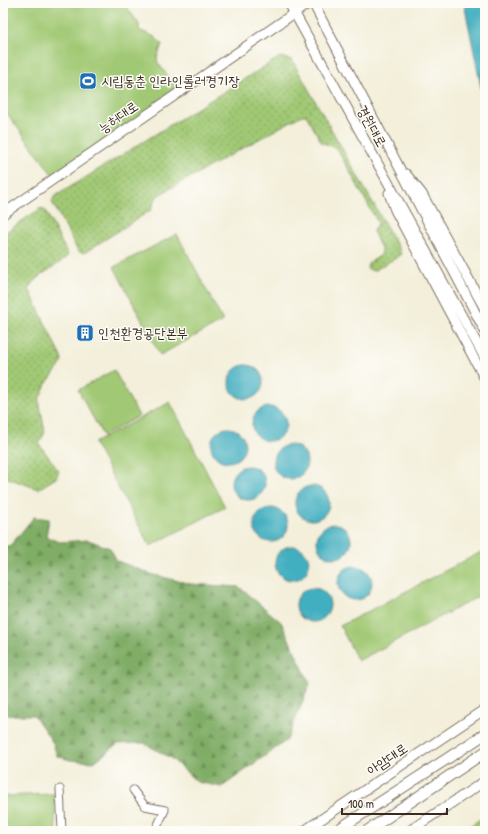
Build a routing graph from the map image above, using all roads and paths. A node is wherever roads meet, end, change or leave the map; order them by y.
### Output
1 (289, 3) edge
2 (309, 3) edge
3 (313, 3) edge
4 (294, 13) junction
5 (392, 157) junction
6 (378, 166) junction
7 (3, 214) edge
8 (485, 309) edge
9 (485, 331) edge
10 (485, 358) edge
11 (485, 378) edge
12 (485, 710) edge
13 (485, 734) edge
14 (485, 752) edge
15 (485, 781) edge
16 (60, 789) dead end
17 (133, 790) dead end
18 (62, 831) edge
19 (155, 831) edge
20 (304, 831) edge
21 (336, 831) edge
22 (367, 831) edge
23 (409, 831) edge

1 - 4 main road, 경원대로
2 - 4 main road, 능허대로
3 - 5 main road, 경원대로
4 - 6 main road, 경원대로
4 - 7 main road, 능허대로
5 - 8 main road
5 - 9 main road, 경원대로
6 - 10 main road, 경원대로
6 - 11 main road
12 - 20 main road, 아암대로
13 - 21 highway
14 - 22 highway
15 - 23 main road
16 - 18 street
17 - 19 street

